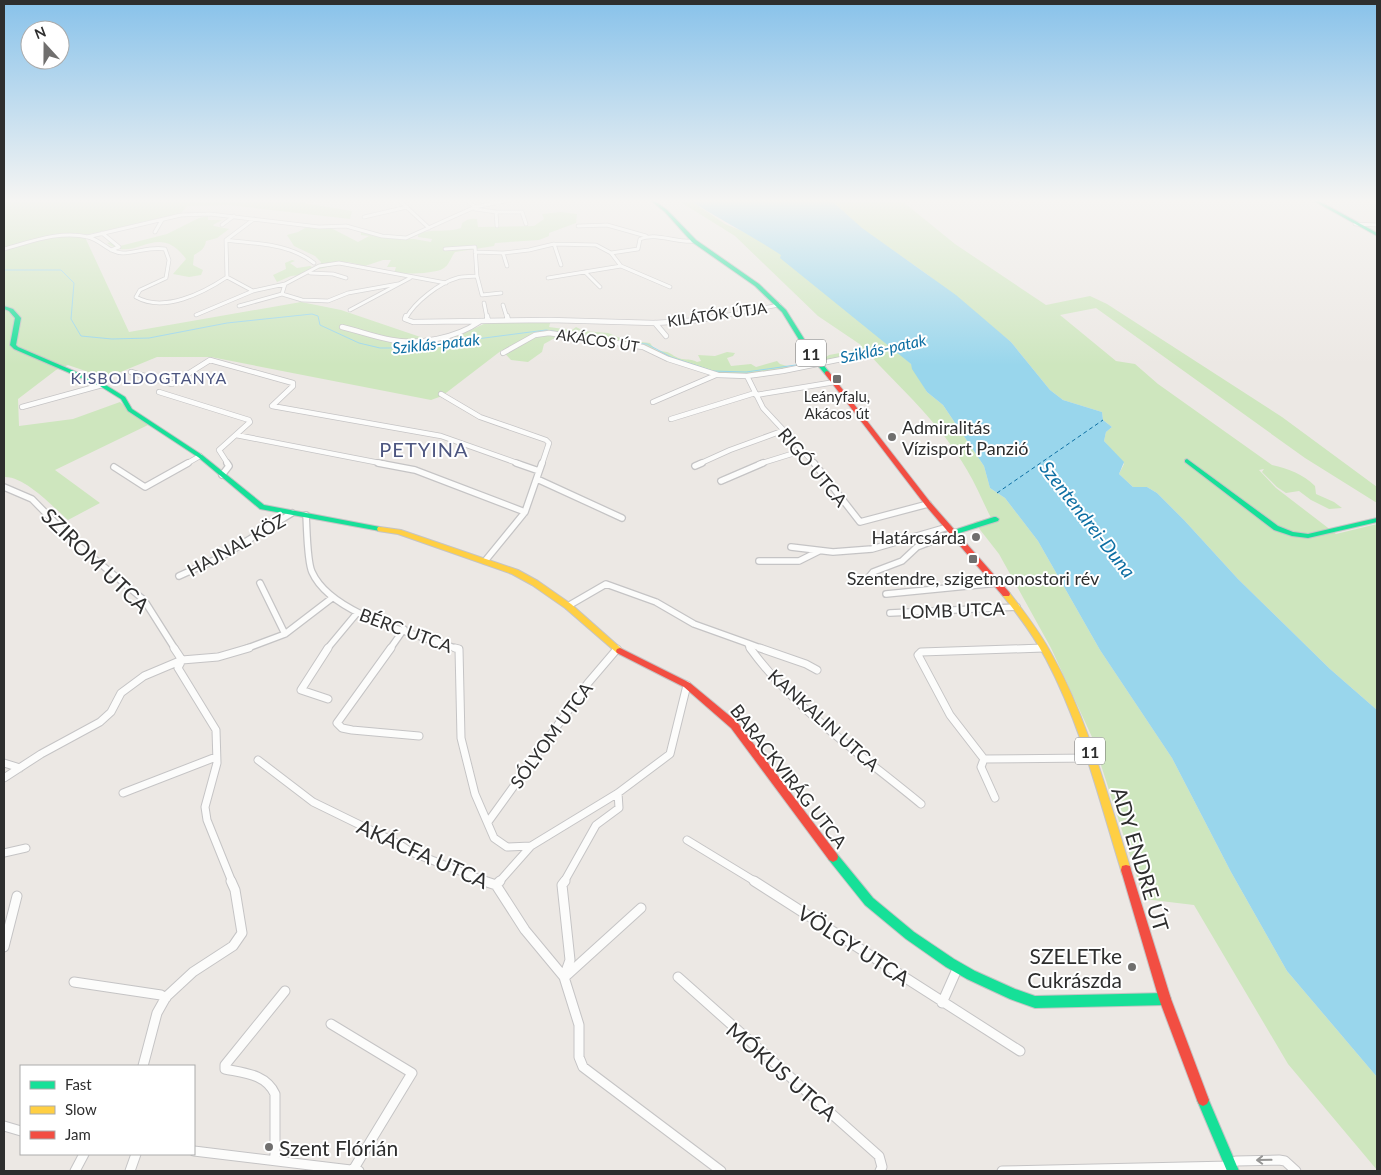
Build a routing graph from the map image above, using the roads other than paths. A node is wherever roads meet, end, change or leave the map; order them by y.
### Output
1 (167, 256) edge
2 (226, 256) edge
3 (306, 256) edge
4 (475, 256) edge
5 (504, 256) edge
6 (558, 256) edge
7 (613, 256) edge
8 (715, 256) edge
9 (314, 263) dead end
10 (561, 265) dead end
11 (507, 266) dead end
12 (621, 266) junction
13 (585, 272) junction
14 (310, 273) junction
15 (477, 276) junction
16 (227, 277) junction
17 (346, 278) dead end
18 (411, 278) junction
19 (548, 278) dead end
20 (446, 283) junction
21 (285, 284) junction
22 (398, 284) junction
23 (600, 286) dead end
24 (670, 287) dead end
25 (253, 291) junction
26 (501, 293) dead end
27 (282, 294) junction
28 (484, 303) dead end
29 (503, 305) dead end
30 (779, 305) junction
31 (239, 306) dead end
32 (4, 307) edge
33 (350, 310) dead end
34 (196, 314) dead end
35 (508, 320) junction
36 (488, 321) junction
37 (479, 322) junction
38 (655, 323) junction
39 (342, 327) dead end
40 (666, 336) dead end
41 (503, 353) dead end
42 (871, 353) dead end
43 (819, 364) junction
44 (131, 372) dead end
45 (718, 375) junction
46 (747, 376) junction
47 (835, 382) junction
48 (102, 385) junction
49 (159, 392) dead end
50 (441, 394) dead end
51 (756, 394) junction
52 (653, 402) dead end
53 (22, 407) dead end
54 (470, 414) dead end
55 (480, 417) junction
56 (671, 419) dead end
57 (782, 431) junction
58 (236, 435) junction
59 (801, 451) junction
60 (200, 456) junction
61 (1187, 461) dead end
62 (695, 466) dead end
63 (114, 467) dead end
64 (539, 471) junction
65 (222, 475) junction
66 (537, 479) junction
67 (721, 481) dead end
68 (4, 487) edge
69 (928, 504) junction
70 (525, 512) junction
71 (292, 513) junction
72 (306, 515) junction
73 (622, 518) dead end
74 (996, 519) dead end
75 (1377, 520) edge
76 (951, 530) junction
77 (791, 547) dead end
78 (819, 551) junction
79 (486, 561) junction
80 (758, 562) dead end
81 (179, 576) dead end
82 (260, 583) dead end
83 (859, 583) dead end
84 (998, 583) junction
85 (886, 594) dead end
86 (332, 598) junction
87 (568, 606) junction
88 (1017, 607) junction
89 (357, 613) junction
90 (890, 613) dead end
91 (404, 628) junction
92 (285, 634) junction
93 (747, 643) junction
94 (1043, 648) junction
95 (616, 649) junction
96 (182, 660) junction
97 (817, 670) dead end
98 (687, 685) junction
99 (328, 699) dead end
100 (419, 736) dead end
101 (216, 757) junction
102 (1092, 758) junction
103 (984, 759) junction
104 (258, 760) dead end
105 (4, 763) edge
106 (20, 768) junction
107 (4, 778) edge
108 (122, 792) dead end
109 (618, 793) junction
110 (995, 798) dead end
111 (921, 804) dead end
112 (488, 822) junction
113 (687, 840) dead end
114 (530, 846) junction
115 (26, 848) dead end
116 (4, 853) edge
117 (496, 886) junction
118 (17, 896) dead end
119 (641, 908) dead end
120 (4, 946) edge
121 (958, 967) junction
122 (564, 977) junction
123 (678, 977) dead end
124 (74, 982) dead end
125 (284, 990) dead end
126 (166, 998) junction
127 (1166, 999) junction
128 (942, 1003) junction
129 (331, 1024) dead end
130 (1020, 1051) dead end
131 (144, 1065) edge
132 (4, 1126) edge
133 (20, 1131) edge
134 (195, 1151) edge
135 (83, 1155) edge
136 (136, 1155) edge
137 (275, 1160) junction
138 (881, 1169) edge
139 (1232, 1169) edge
140 (75, 1171) edge
141 (130, 1171) edge
142 (356, 1171) edge
143 (721, 1171) edge
144 (1002, 1171) edge
145 (1296, 1171) edge

1 - 16 street
2 - 16 street
3 - 9 street
4 - 15 street
5 - 11 street
6 - 10 street
7 - 12 street
8 - 30 street, 11
12 - 13 street
12 - 24 street
13 - 19 street
13 - 23 street
14 - 17 street
14 - 18 street
14 - 21 street
15 - 20 street
15 - 26 street
16 - 25 street
18 - 20 street
18 - 22 street
20 - 37 street
21 - 25 street
21 - 27 street
22 - 27 street
22 - 33 street
25 - 34 street
27 - 31 street
28 - 36 street
29 - 35 street
30 - 38 street, KILÁTÓK ÚTJA
30 - 43 street, 11
32 - 48 street, BARACKVIRÁG UTCA
35 - 36 street, KILÁTÓK ÚTJA
35 - 38 street, KILÁTÓK ÚTJA
36 - 37 street, KILÁTÓK ÚTJA
37 - 39 street
38 - 40 street, KILÁTÓK ÚTJA
41 - 45 street, AKÁCOS ÚT
42 - 43 street, AKÁCOS ÚT
43 - 46 street, AKÁCOS ÚT
43 - 47 street, 11
44 - 64 street
45 - 46 street, AKÁCOS ÚT
45 - 52 street
46 - 51 street, RIGÓ UTCA
47 - 51 street
47 - 69 street, 11
48 - 53 street
48 - 60 street, BARACKVIRÁG UTCA
49 - 58 street
50 - 55 street
51 - 56 street
51 - 57 street, RIGÓ UTCA
54 - 55 street
55 - 64 street
57 - 59 street, RIGÓ UTCA
57 - 62 street
58 - 65 street
58 - 70 street
59 - 67 street
59 - 69 street, RIGÓ UTCA
60 - 63 street
60 - 65 street, BARACKVIRÁG UTCA
61 - 75 street
64 - 66 street
65 - 71 street, BARACKVIRÁG UTCA
66 - 70 street
66 - 73 street
68 - 96 street, SZIROM UTCA
69 - 76 street, 11
70 - 79 street
71 - 72 street, BARACKVIRÁG UTCA
71 - 81 street, HAJNAL KÖZ
72 - 79 street, BARACKVIRÁG UTCA
72 - 86 street, BÉRC UTCA
74 - 76 street
76 - 78 street
76 - 83 street
76 - 84 street, ADY ENDRE ÚT / 11
77 - 78 street
78 - 80 street
79 - 87 street, BARACKVIRÁG UTCA
82 - 92 street
84 - 85 street
84 - 88 street, ADY ENDRE ÚT / 11
86 - 89 street, BÉRC UTCA
86 - 92 street
87 - 93 street
87 - 95 street, BARACKVIRÁG UTCA
88 - 90 street, LOMB UTCA
88 - 94 street, ADY ENDRE ÚT / 11
89 - 91 street, BÉRC UTCA
89 - 99 street
91 - 100 street
91 - 112 street, BÉRC UTCA
92 - 96 street
93 - 97 street
93 - 111 street, KANKALIN UTCA
94 - 102 street, ADY ENDRE ÚT / 11
94 - 103 street
95 - 98 street, BARACKVIRÁG UTCA
95 - 112 street, SÓLYOM UTCA
96 - 101 street, SZIROM UTCA
96 - 106 street
98 - 109 street
98 - 121 street, BARACKVIRÁG UTCA
101 - 108 street
101 - 126 street, SZIROM UTCA
102 - 103 street
102 - 127 street, ADY ENDRE ÚT / 11
103 - 110 street
104 - 117 street, AKÁCFA UTCA
105 - 106 street
106 - 107 street
109 - 114 street
109 - 122 street
112 - 114 street, BÉRC UTCA
113 - 128 street, VÖLGY UTCA
114 - 117 street
115 - 116 street
117 - 122 street, AKÁCFA UTCA
118 - 120 street
119 - 122 street
121 - 127 street, BARACKVIRÁG UTCA
121 - 128 street
122 - 143 street, AKÁCFA UTCA
123 - 138 street, MÓKUS UTCA
124 - 126 street
125 - 137 street
126 - 131 street, SZIROM UTCA
127 - 139 street, ADY ENDRE ÚT / 11
128 - 130 street, VÖLGY UTCA
129 - 142 street
132 - 133 street
134 - 137 street
135 - 140 street
136 - 141 street
137 - 142 street
139 - 144 street
145 -> 139 street

